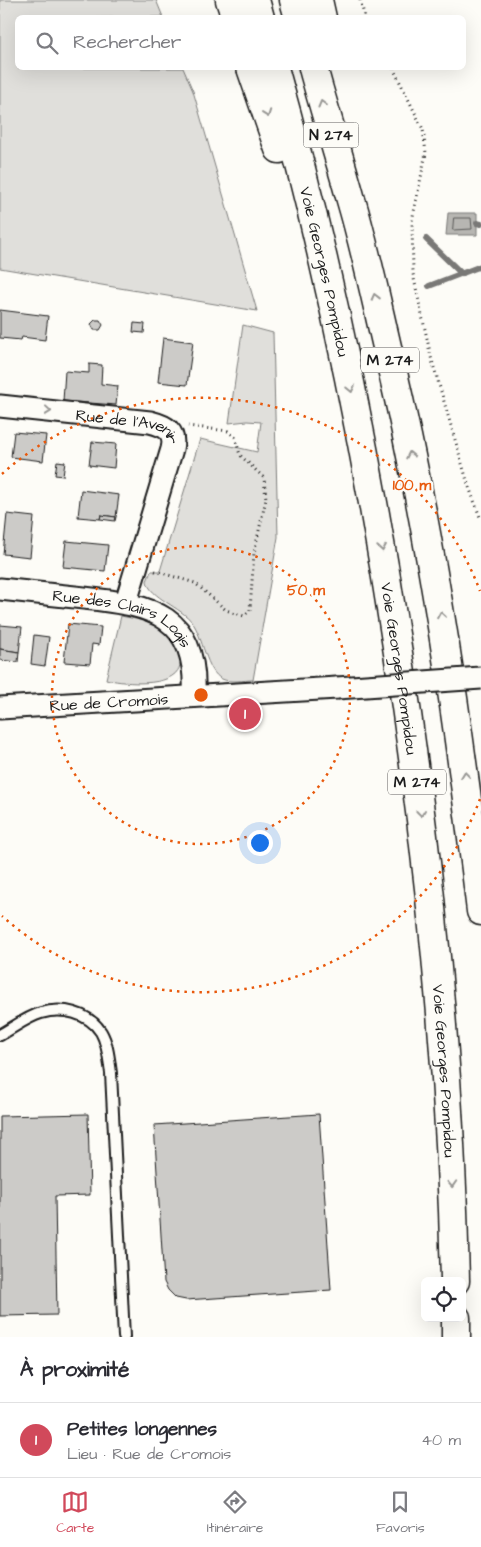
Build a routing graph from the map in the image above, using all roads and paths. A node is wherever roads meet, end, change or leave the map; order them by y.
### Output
1 (230, 0) edge
2 (255, 0) edge
3 (294, 0) edge
4 (318, 0) edge
5 (360, 0) edge
6 (235, 15) edge
7 (259, 15) edge
8 (298, 15) edge
9 (321, 15) edge
10 (364, 15) edge
11 (252, 70) edge
12 (275, 70) edge
13 (314, 70) edge
14 (333, 70) edge
15 (394, 70) edge
16 (351, 201) junction
17 (331, 290) junction
18 (0, 406) edge
19 (170, 431) junction
20 (481, 520) edge
21 (174, 576) dead end
22 (0, 589) edge
23 (126, 602) junction
24 (481, 678) edge
25 (194, 696) junction
26 (0, 708) edge
27 (481, 911) edge
28 (0, 1035) edge
29 (455, 1277) edge
30 (456, 1322) edge
31 (124, 1337) edge
32 (456, 1337) edge

1 - 6 highway
2 - 7 highway
3 - 8 highway
4 - 9 highway
5 - 10 path
11 -> 17 highway
12 - 17 highway, Voie Georges Pompidou / M 274
16 -> 13 highway, N 274
14 - 16 highway
15 - 20 path
27 -> 16 highway, M 274
17 -> 29 highway, Voie Georges Pompidou / M 274
18 -> 19 street, Rue de l'Avenir
19 - 21 path
19 - 23 street, Rue de l'Avenir
22 - 23 street, Rue des Clairs Logis
23 - 25 street, Rue des Clairs Logis
24 - 25 street, Rue de Cromois, bridge
25 - 26 street, Rue de Cromois
28 - 31 lane
30 - 32 highway

